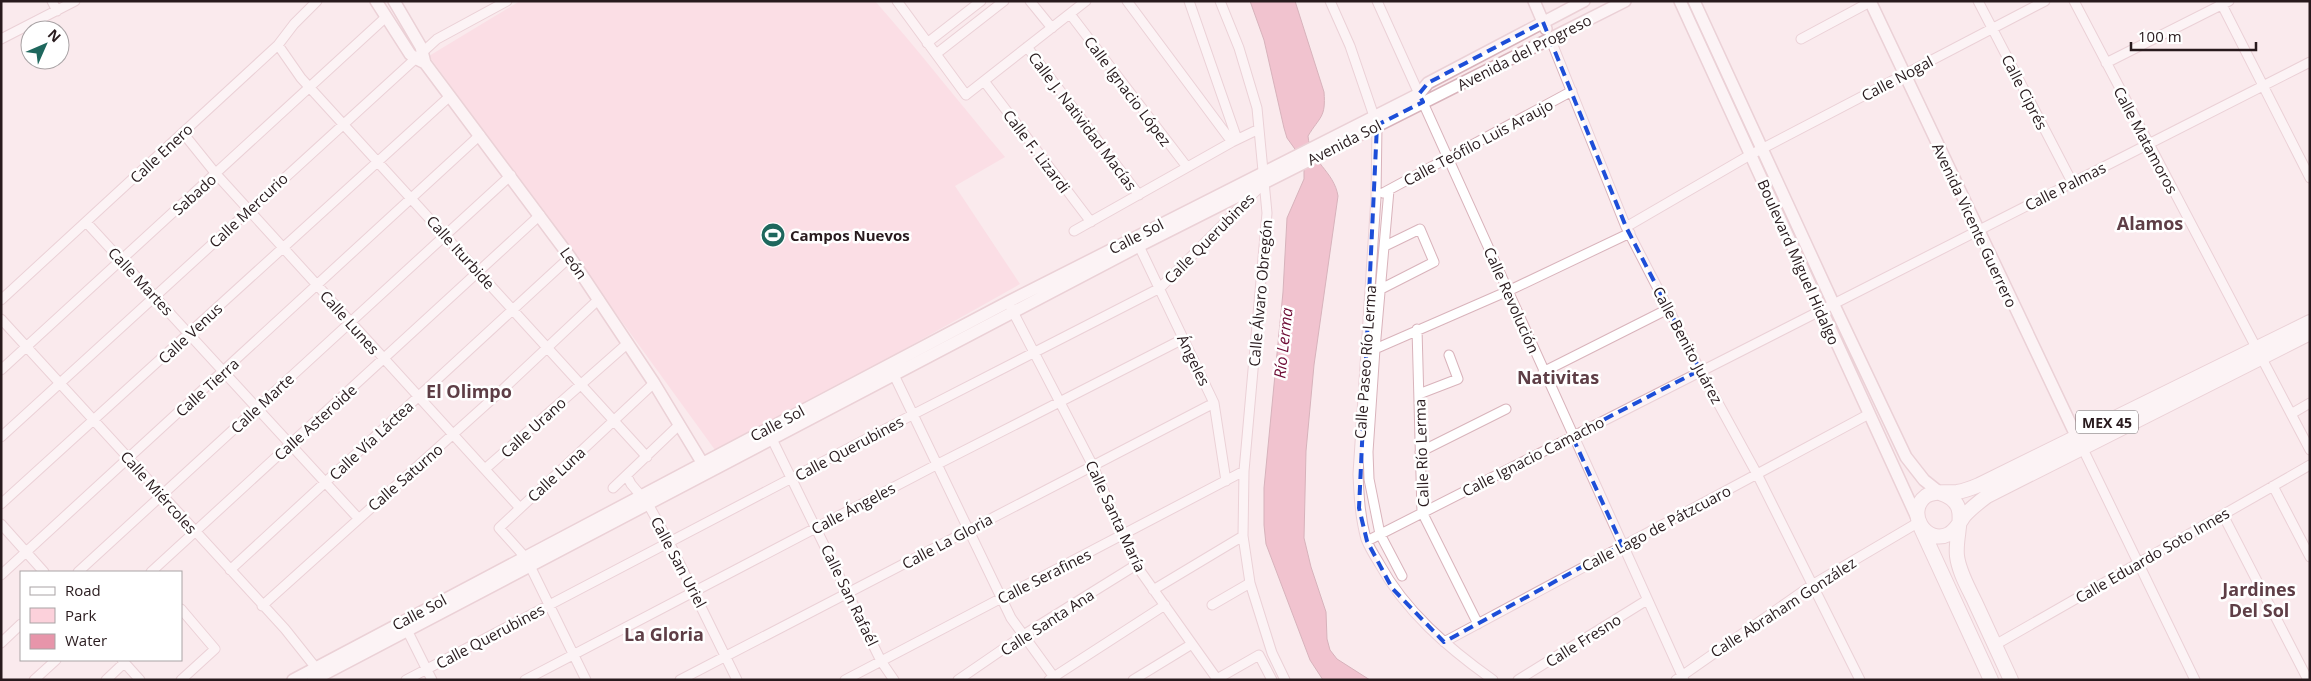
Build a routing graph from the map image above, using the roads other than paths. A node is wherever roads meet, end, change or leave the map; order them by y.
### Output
1 (52, 1) edge
2 (75, 1) edge
3 (317, 1) edge
4 (376, 1) edge
5 (507, 1) edge
6 (897, 1) edge
7 (981, 1) edge
8 (1004, 1) edge
9 (1030, 1) edge
10 (1086, 1) edge
11 (1127, 1) edge
12 (1189, 1) edge
13 (1220, 1) edge
14 (1330, 1) edge
15 (1377, 1) edge
16 (1534, 1) edge
17 (1584, 1) edge
18 (1625, 1) edge
19 (1680, 1) edge
20 (1694, 1) edge
21 (1978, 1) edge
22 (2045, 1) edge
23 (2074, 1) edge
24 (397, 2) edge
25 (1870, 2) edge
26 (2224, 2) edge
27 (57, 11) junction
28 (1070, 14) junction
29 (386, 17) junction
30 (1543, 22) junction
31 (1052, 28) junction
32 (1993, 28) junction
33 (1550, 38) junction
34 (1, 39) edge
35 (1800, 39) dead end
36 (927, 43) junction
37 (278, 45) junction
38 (1027, 47) junction
39 (936, 54) junction
40 (421, 58) junction
41 (2310, 62) edge
42 (2106, 63) junction
43 (1904, 74) junction
44 (984, 81) junction
45 (2264, 85) junction
46 (311, 87) junction
47 (1572, 91) junction
48 (450, 96) junction
49 (1421, 98) junction
50 (1376, 121) junction
51 (343, 123) junction
52 (1259, 129) junction
53 (183, 133) junction
54 (480, 135) junction
55 (1234, 140) junction
56 (2148, 144) junction
57 (1761, 149) junction
58 (1750, 155) junction
59 (1448, 158) junction
60 (378, 160) junction
61 (1187, 167) junction
62 (216, 174) junction
63 (511, 175) junction
64 (1269, 175) junction
65 (2310, 178) edge
66 (2072, 182) junction
67 (1139, 194) junction
68 (413, 199) junction
69 (248, 210) junction
70 (540, 215) junction
71 (86, 222) junction
72 (1090, 222) junction
73 (1628, 230) junction
74 (1978, 230) junction
75 (1074, 231) dead end
76 (446, 234) junction
77 (1139, 246) junction
78 (1385, 246) junction
79 (283, 247) junction
80 (570, 257) junction
81 (122, 260) junction
82 (480, 272) junction
83 (318, 286) junction
84 (1160, 288) junction
85 (1382, 289) junction
86 (1508, 290) junction
87 (155, 296) junction
88 (599, 299) junction
89 (1, 300) edge
90 (1833, 303) junction
91 (1011, 307) junction
92 (513, 309) junction
93 (1668, 309) junction
94 (1820, 310) junction
95 (1, 318) edge
96 (350, 322) junction
97 (2310, 322) edge
98 (1416, 329) junction
99 (189, 333) junction
100 (2310, 333) edge
101 (1183, 338) junction
102 (628, 343) junction
103 (27, 346) junction
104 (548, 348) junction
105 (1375, 349) junction
106 (1034, 352) junction
107 (2258, 353) junction
108 (1449, 355) dead end
109 (384, 359) junction
110 (1, 370) edge
111 (1700, 370) junction
112 (224, 372) junction
113 (1543, 372) junction
114 (894, 375) junction
115 (60, 383) junction
116 (581, 384) junction
117 (654, 384) junction
118 (1419, 394) junction
119 (418, 396) junction
120 (1060, 402) junction
121 (1214, 403) junction
122 (2310, 403) edge
123 (257, 408) junction
124 (1506, 409) dead end
125 (914, 414) junction
126 (1869, 414) junction
127 (2291, 414) junction
128 (94, 420) junction
129 (614, 420) junction
130 (679, 425) junction
131 (453, 434) junction
132 (769, 434) junction
133 (1572, 436) junction
134 (1, 437) edge
135 (2079, 442) junction
136 (291, 445) junction
137 (2310, 450) edge
138 (1420, 452) junction
139 (646, 457) junction
140 (1906, 457) junction
141 (129, 458) junction
142 (938, 464) junction
143 (1092, 464) junction
144 (1891, 464) junction
145 (2310, 464) edge
146 (705, 468) junction
147 (485, 469) junction
148 (1244, 471) junction
149 (1757, 474) junction
150 (627, 476) junction
151 (792, 478) junction
152 (1226, 481) junction
153 (326, 482) junction
154 (2273, 486) junction
155 (613, 488) dead end
156 (1940, 492) junction
157 (162, 495) junction
158 (645, 500) junction
159 (1, 504) edge
160 (520, 508) junction
161 (1422, 512) junction
162 (2223, 515) junction
163 (358, 518) junction
164 (1919, 522) junction
165 (1960, 523) junction
166 (1, 524) edge
167 (816, 527) junction
168 (970, 529) junction
169 (195, 532) junction
170 (1380, 534) junction
171 (1123, 536) junction
172 (1243, 536) junction
173 (1367, 541) junction
174 (669, 542) junction
175 (1622, 545) junction
176 (26, 552) junction
177 (2310, 557) edge
178 (527, 561) junction
179 (2138, 563) junction
180 (1136, 565) junction
181 (230, 570) junction
182 (43, 571) edge
183 (79, 571) edge
184 (152, 571) edge
185 (1, 575) edge
186 (1402, 576) dead end
187 (1250, 583) junction
188 (1812, 585) junction
189 (1154, 590) junction
190 (695, 591) junction
191 (848, 592) junction
192 (1003, 598) junction
193 (1647, 600) junction
194 (549, 605) junction
195 (1164, 605) junction
196 (1212, 605) dead end
197 (262, 606) junction
198 (182, 610) edge
199 (1478, 624) junction
200 (20, 625) edge
201 (405, 626) junction
202 (1025, 634) junction
203 (1444, 642) junction
204 (1, 643) edge
205 (1192, 644) junction
206 (1995, 645) junction
207 (573, 654) junction
208 (726, 656) junction
209 (55, 661) edge
210 (123, 661) edge
211 (881, 661) junction
212 (316, 668) junction
213 (426, 669) junction
214 (1680, 678) edge
215 (1053, 679) edge
216 (34, 680) edge
217 (106, 680) edge
218 (140, 680) edge
219 (181, 680) edge
220 (293, 680) edge
221 (313, 680) edge
222 (406, 680) edge
223 (432, 680) edge
224 (525, 680) edge
225 (586, 680) edge
226 (680, 680) edge
227 (737, 680) edge
228 (845, 680) edge
229 (894, 680) edge
230 (958, 680) edge
231 (1133, 680) edge
232 (1272, 680) edge
233 (1285, 680) edge
234 (1493, 680) edge
235 (1518, 680) edge
236 (1860, 680) edge
237 (1991, 680) edge
238 (2011, 680) edge
239 (2195, 680) edge
240 (2308, 680) edge

1 - 27 street
2 - 27 street
3 - 37 street, Calle Enero
4 - 29 street
5 - 40 street, Calle Mercurio
6 - 36 street
7 - 36 street
8 - 39 street
9 - 31 street
10 - 28 street
11 - 55 street
12 - 55 street
13 - 52 street, Calle Álvaro Obregón
14 - 50 street, Calle Paseo Río Lerma
15 - 49 street, Calle Revolución
16 - 30 street, Calle Benito Juárez
17 - 30 street, Avenida del Progreso
18 - 33 street, Avenida del Progreso
19 - 58 street, Boulevard Miguel Hidalgo
20 - 57 street, Boulevard Miguel Hidalgo
21 - 32 street, Calle Ciprés
22 - 32 street, Calle Nogal
23 - 42 street, Calle Matamoros
24 - 40 street
25 - 35 street
25 - 43 street, Avenida Vicente Guerrero
26 - 42 street
26 - 45 street
27 - 34 street
28 - 31 street
28 - 61 street, Calle Ignacio López
29 - 40 street
29 - 46 street, Sabado
30 - 33 street, Calle Benito Juárez
30 - 49 street, Avenida del Progreso
31 - 38 street
32 - 43 street, Calle Nogal
32 - 66 street, Calle Ciprés
33 - 47 street, Calle Benito Juárez
33 - 49 street, Avenida del Progreso
36 - 39 street
37 - 46 street, Calle Iturbide
37 - 53 street, Calle Enero
38 - 44 street
38 - 67 street, Calle J. Natividad Macías
39 - 44 street
40 - 48 street, León
40 - 51 street, Calle Mercurio
41 - 45 street, Calle Palmas
42 - 56 street, Calle Matamoros
43 - 57 street, Calle Nogal
43 - 74 street, Avenida Vicente Guerrero
44 - 72 street, Calle F. Lizardi
45 - 56 street, Calle Palmas
45 - 65 street
46 - 51 street, Calle Iturbide
46 - 62 street, Sabado
47 - 59 street, Calle Teófilo Luis Araujo
47 - 73 street, Calle Benito Juárez
48 - 54 street, León
48 - 60 street, Calle Venus
49 - 50 street, Avenida Sol
49 - 59 street, Calle Revolución
50 - 64 street, Avenida Sol
50 - 173 street, Calle Paseo Río Lerma
51 - 60 street, Calle Iturbide
51 - 69 street, Calle Mercurio
52 - 55 street
52 - 64 street, Calle Álvaro Obregón
53 - 62 street, Calle Lunes
53 - 71 street, Calle Enero
54 - 63 street, León
54 - 68 street, Calle Tierra
55 - 61 street
56 - 66 street, Calle Palmas
56 - 107 street, Calle Matamoros
57 - 58 street, Calle Nogal
57 - 90 street, Boulevard Miguel Hidalgo
58 - 73 street, Calle Nogal
58 - 94 street, Boulevard Miguel Hidalgo
59 - 78 street, Calle Teófilo Luis Araujo
59 - 86 street, Calle Revolución
60 - 68 street, Calle Iturbide
60 - 79 street, Calle Venus
61 - 67 street
62 - 69 street, Calle Lunes
62 - 81 street, Sabado
63 - 70 street, León
63 - 76 street, Calle Marte
64 - 77 street, Calle Sol
64 - 84 street, Calle Querubines
64 - 91 street, Calle Sol
64 - 148 street, Calle Álvaro Obregón
66 - 74 street, Calle Palmas
67 - 72 street
68 - 76 street, Calle Iturbide
68 - 83 street, Calle Tierra
69 - 79 street, Calle Lunes
69 - 87 street, Calle Mercurio
70 - 80 street, León
70 - 82 street, Calle Asteroide
71 - 81 street, Calle Martes
71 - 89 street, Calle Enero
72 - 75 street
73 - 86 street, Calle Nogal
73 - 93 street, Calle Benito Juárez
74 - 90 street, Calle Palmas
74 - 135 street, Avenida Vicente Guerrero
76 - 82 street, Calle Iturbide
76 - 96 street, Calle Marte
77 - 84 street, Ángeles
77 - 91 street, Calle Sol
78 - 85 street
78 - 85 street
79 - 83 street, Calle Lunes
79 - 99 street, Calle Venus
80 - 88 street, León
80 - 92 street, Calle Vía Láctea
81 - 87 street, Calle Martes
81 - 103 street, Sabado
82 - 92 street, Calle Iturbide
82 - 109 street, Calle Asteroide
83 - 96 street, Calle Lunes
83 - 112 street, Calle Tierra
84 - 101 street, Ángeles
84 - 106 street, Calle Querubines
85 - 105 street
86 - 98 street, Calle Nogal
86 - 113 street, Calle Revolución
87 - 99 street, Calle Martes
87 - 115 street, Calle Mercurio
88 - 102 street, León
88 - 104 street, Calle Saturno
90 - 94 street, Calle Palmas
90 - 140 street, Boulevard Miguel Hidalgo
91 - 106 street, Calle Santa María
91 - 114 street, Calle Sol
91 - 132 street, Calle Sol
92 - 104 street, Calle Iturbide
92 - 119 street, Calle Vía Láctea
93 - 111 street, Calle Benito Juárez
93 - 113 street
94 - 111 street, Calle Ignacio Camacho
94 - 126 street, Boulevard Miguel Hidalgo
95 - 103 street, Calle Miércoles
96 - 109 street, Calle Lunes
96 - 123 street, Calle Marte
97 - 107 main road, MEX 45
98 - 105 street, Calle Nogal
98 - 118 street, Calle Río Lerma
99 - 112 street, Calle Martes
99 - 128 street, Calle Venus
100 - 107 main road, MEX 45
101 - 120 street, Calle Ángeles
101 - 121 street, Ángeles
102 - 116 street, Calle Urano
102 - 117 street, León
103 - 110 street, Sabado
103 - 115 street, Calle Miércoles
104 - 116 street, Calle Iturbide
104 - 131 street, Calle Saturno
105 - 170 street
106 - 120 street, Calle Santa María
106 - 125 street, Calle Querubines
107 - 127 street, Calle Matamoros
107 - 135 main road, MEX 45
108 - 118 street
109 - 119 street, Calle Lunes
109 - 136 street, Calle Asteroide
111 - 133 street, Calle Ignacio Camacho
111 - 149 street, Calle Benito Juárez
112 - 123 street, Calle Martes
112 - 141 street, Calle Tierra
113 - 133 street, Calle Revolución
114 - 125 street
114 - 132 street, Calle Sol
115 - 128 street, Calle Miércoles
115 - 134 street, Calle Mercurio
116 - 129 street, Calle Iturbide
116 - 147 street, Calle Urano
117 - 129 street, Calle Luna
117 - 130 street, León
118 - 138 street, Calle Río Lerma
119 - 131 street, Calle Lunes
119 - 153 street, Calle Vía Láctea
120 - 142 street, Calle Ángeles
120 - 143 street, Calle Santa María
121 - 143 street, Calle La Gloria
121 - 152 street, Ángeles
122 - 127 street
123 - 136 street, Calle Martes
123 - 157 street, Calle Marte
124 - 138 street
125 - 142 street
125 - 151 street, Calle Querubines
126 - 144 street, Boulevard Miguel Hidalgo
126 - 149 street, Calle Lago de Pátzcuaro
127 - 137 street, Calle Matamoros
128 - 141 street, Calle Miércoles
128 - 159 street, Calle Venus
129 - 139 street, Calle Iturbide
129 - 160 street, Calle Luna
130 - 139 street
130 - 146 street, León
131 - 147 street, Calle Lunes
131 - 163 street, Calle Saturno
132 - 146 street, Calle Sol
132 - 151 street, Calle San Rafaél
133 - 161 street, Calle Ignacio Camacho
133 - 175 street, Calle Revolución
135 - 156 main road, MEX 45
135 - 165 main road, MEX 45
135 - 179 street
136 - 153 street, Calle Martes
136 - 169 street, Calle Asteroide
138 - 161 street, Calle Río Lerma
139 - 150 street
140 - 144 street
140 - 156 street, Boulevard Miguel Hidalgo
141 - 157 street, Calle Miércoles
141 - 176 street, Calle Tierra
142 - 167 street, Calle Ángeles
142 - 168 street
143 - 168 street, Calle La Gloria
143 - 171 street, Calle Santa María
144 - 164 street, Boulevard Miguel Hidalgo
145 - 154 street, Calle Eduardo Soto Innes
146 - 158 street, Calle Sol
147 - 160 street, Calle Lunes
148 - 152 street, Calle Serafines
148 - 172 street, Calle Álvaro Obregón
149 - 175 street, Calle Lago de Pátzcuaro
149 - 188 street, Calle Benito Juárez
150 - 155 street
150 - 158 street, Calle San Uriel
151 - 167 street, Calle San Rafaél
151 - 174 street, Calle Querubines
152 - 171 street, Calle Serafines
153 - 163 street, Calle Martes
153 - 181 street, Calle Vía Láctea
154 - 162 street, Calle Eduardo Soto Innes
154 - 177 street
156 - 164 main road, MEX 45
156 - 165 main road
157 - 169 street, Calle Miércoles
157 - 183 street, Calle Marte
158 - 174 street, Calle San Uriel
158 - 178 street, Calle Sol
160 - 178 street, Calle Luna
161 - 170 street, Calle Ignacio Camacho
161 - 199 street, Calle Río Lerma
162 - 179 street, Calle Eduardo Soto Innes
162 - 240 street
163 - 197 street, Calle Saturno
164 - 165 main road, MEX 45
164 - 188 street, Calle Abraham González
164 - 237 main road
165 - 206 main road
166 - 176 street
167 - 190 street, Calle Ángeles
167 - 191 street, Calle San Rafaél
168 - 191 street, Calle La Gloria
168 - 192 street
169 - 181 street, Calle Miércoles
169 - 184 street, Calle Asteroide
170 - 173 street, Calle Ignacio Camacho
170 - 186 street
171 - 180 street, Calle Santa María
171 - 192 street, Calle Serafines
172 - 187 street, Calle Álvaro Obregón
172 - 189 street
173 - 203 street, Calle Paseo Río Lerma
174 - 190 street, Calle San Uriel
174 - 194 street, Calle Querubines
175 - 193 street, Calle Revolución
175 - 199 street, Calle Lago de Pátzcuaro
176 - 182 street
176 - 185 street, Calle Tierra
178 - 194 street
178 - 201 street, Calle Sol
179 - 206 street, Calle Eduardo Soto Innes
179 - 239 street
180 - 189 street, Calle Santa María
180 - 202 street, Calle Santa Ana
181 - 197 street, Calle Miércoles
187 - 196 street
187 - 233 street, Calle Álvaro Obregón
188 - 214 street, Calle Abraham González
188 - 236 street, Calle Benito Juárez
189 - 195 street, Calle Santa María
190 - 207 street, Calle Ángeles
190 - 208 street, Calle San Uriel
191 - 208 street, Calle La Gloria
191 - 211 street, Calle San Rafaél
192 - 202 street
192 - 211 street, Calle Serafines
193 - 214 street, Calle Revolución
193 - 235 street, Calle Fresno
194 - 207 street
194 - 213 street, Calle Querubines
195 - 205 street, Calle Santa María
195 - 215 street
197 - 212 street, Calle Miércoles
198 - 219 street
199 - 203 street, Calle Lago de Pátzcuaro
200 - 204 street
201 - 212 street, Calle Sol
201 - 213 street
201 - 221 street, Calle Sol
202 - 215 street
202 - 230 street, Calle Santa Ana
203 - 234 street, Calle Paseo Río Lerma
205 - 231 street
205 - 232 street, Calle Santa María
206 - 238 main road
207 - 224 street, Calle Ángeles
207 - 225 street
208 - 226 street, Calle La Gloria
208 - 227 street, Calle San Uriel
209 - 216 street
210 - 217 street
210 - 218 street
211 - 228 street, Calle Serafines
211 - 229 street, Calle San Rafaél
212 - 220 street, Calle Sol
213 - 222 street, Calle Querubines
213 - 223 street

